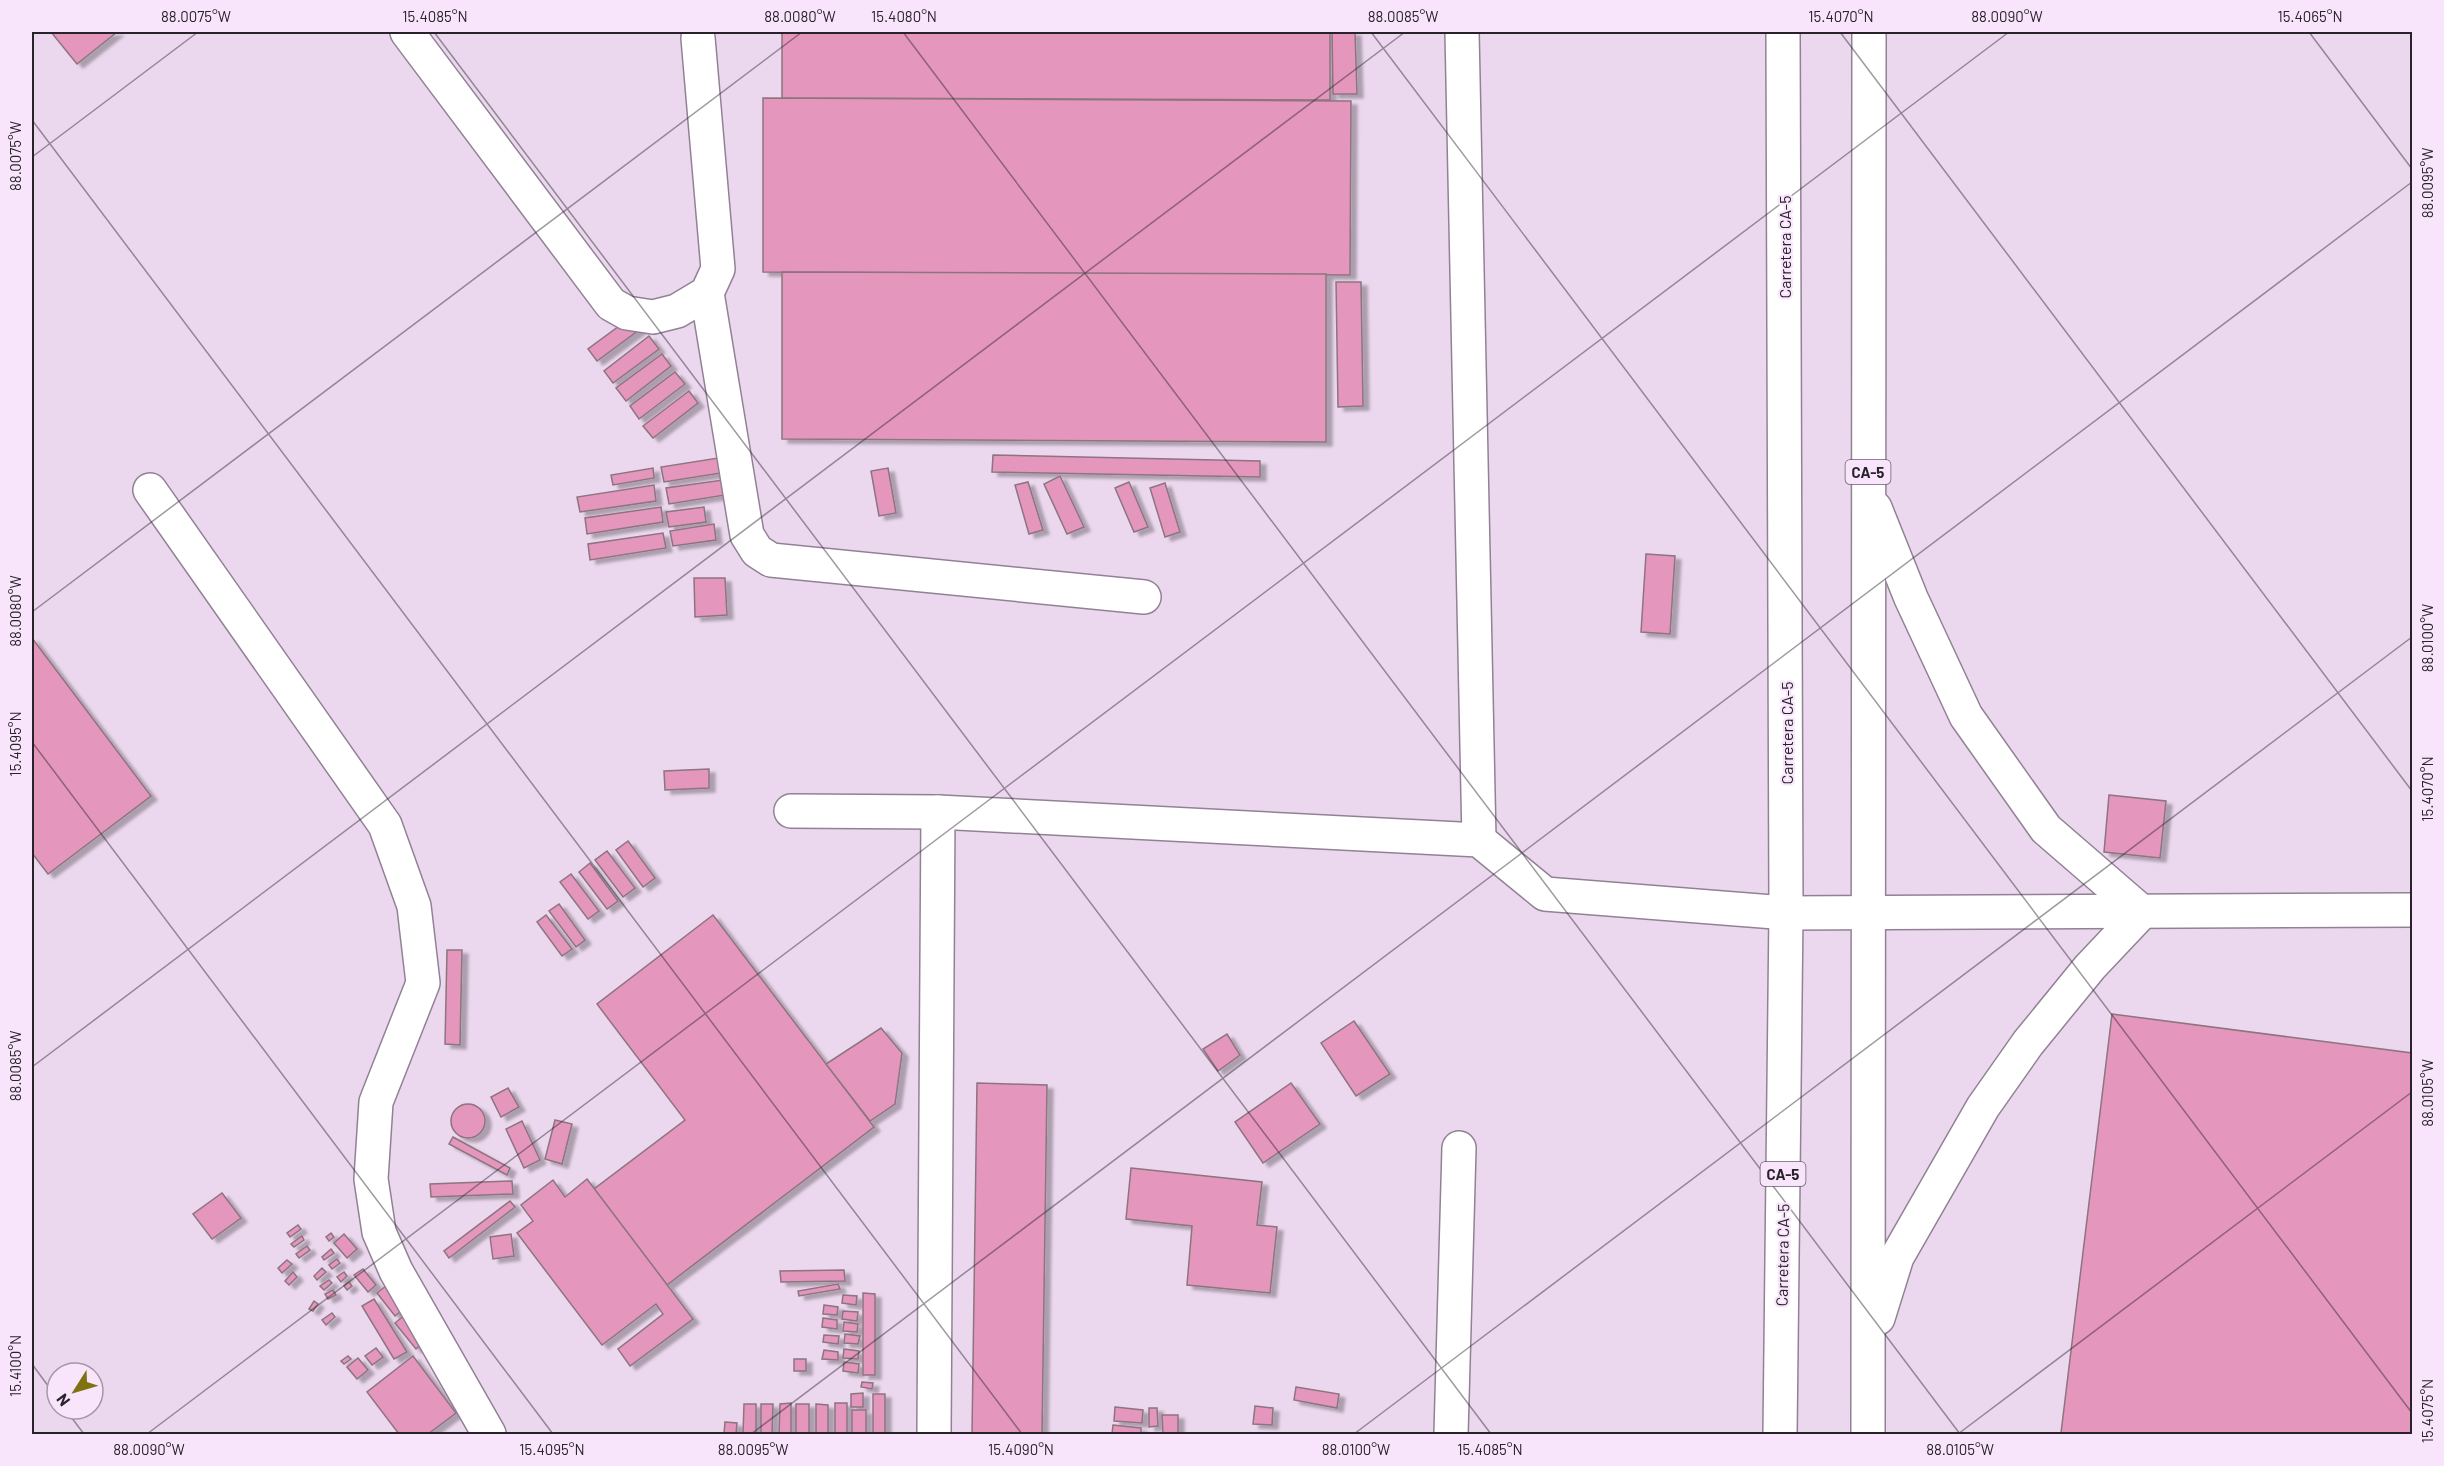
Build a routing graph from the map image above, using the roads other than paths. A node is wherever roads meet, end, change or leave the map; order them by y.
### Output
1 (407, 32) edge
2 (1462, 32) edge
3 (1783, 32) edge
4 (1869, 32) edge
5 (698, 38) dead end
6 (708, 293) junction
7 (150, 490) dead end
8 (1868, 493) junction
9 (1144, 597) dead end
10 (791, 811) dead end
11 (938, 812) junction
12 (1479, 840) junction
13 (2412, 910) edge
14 (2142, 912) junction
15 (1786, 913) junction
16 (1868, 913) junction
17 (1459, 1148) dead end
18 (1869, 1348) junction
19 (489, 1434) edge
20 (934, 1434) edge
21 (1451, 1434) edge
22 (1780, 1434) edge
23 (1868, 1434) edge

1 - 6 main road
2 - 12 main road
3 - 15 main road, Carretera CA-5 / CA-5
4 - 8 main road, CA-5
5 - 6 main road
6 - 9 main road
7 - 19 main road
8 - 14 main road
8 - 16 main road, CA-5
10 - 11 main road
11 - 12 main road
11 - 20 main road
12 - 15 main road
13 - 14 main road
14 - 16 main road
14 - 18 main road
15 - 16 main road
15 - 22 main road, Carretera CA-5 / CA-5
16 - 18 main road, CA-5
17 - 21 main road
18 - 23 main road, CA-5

